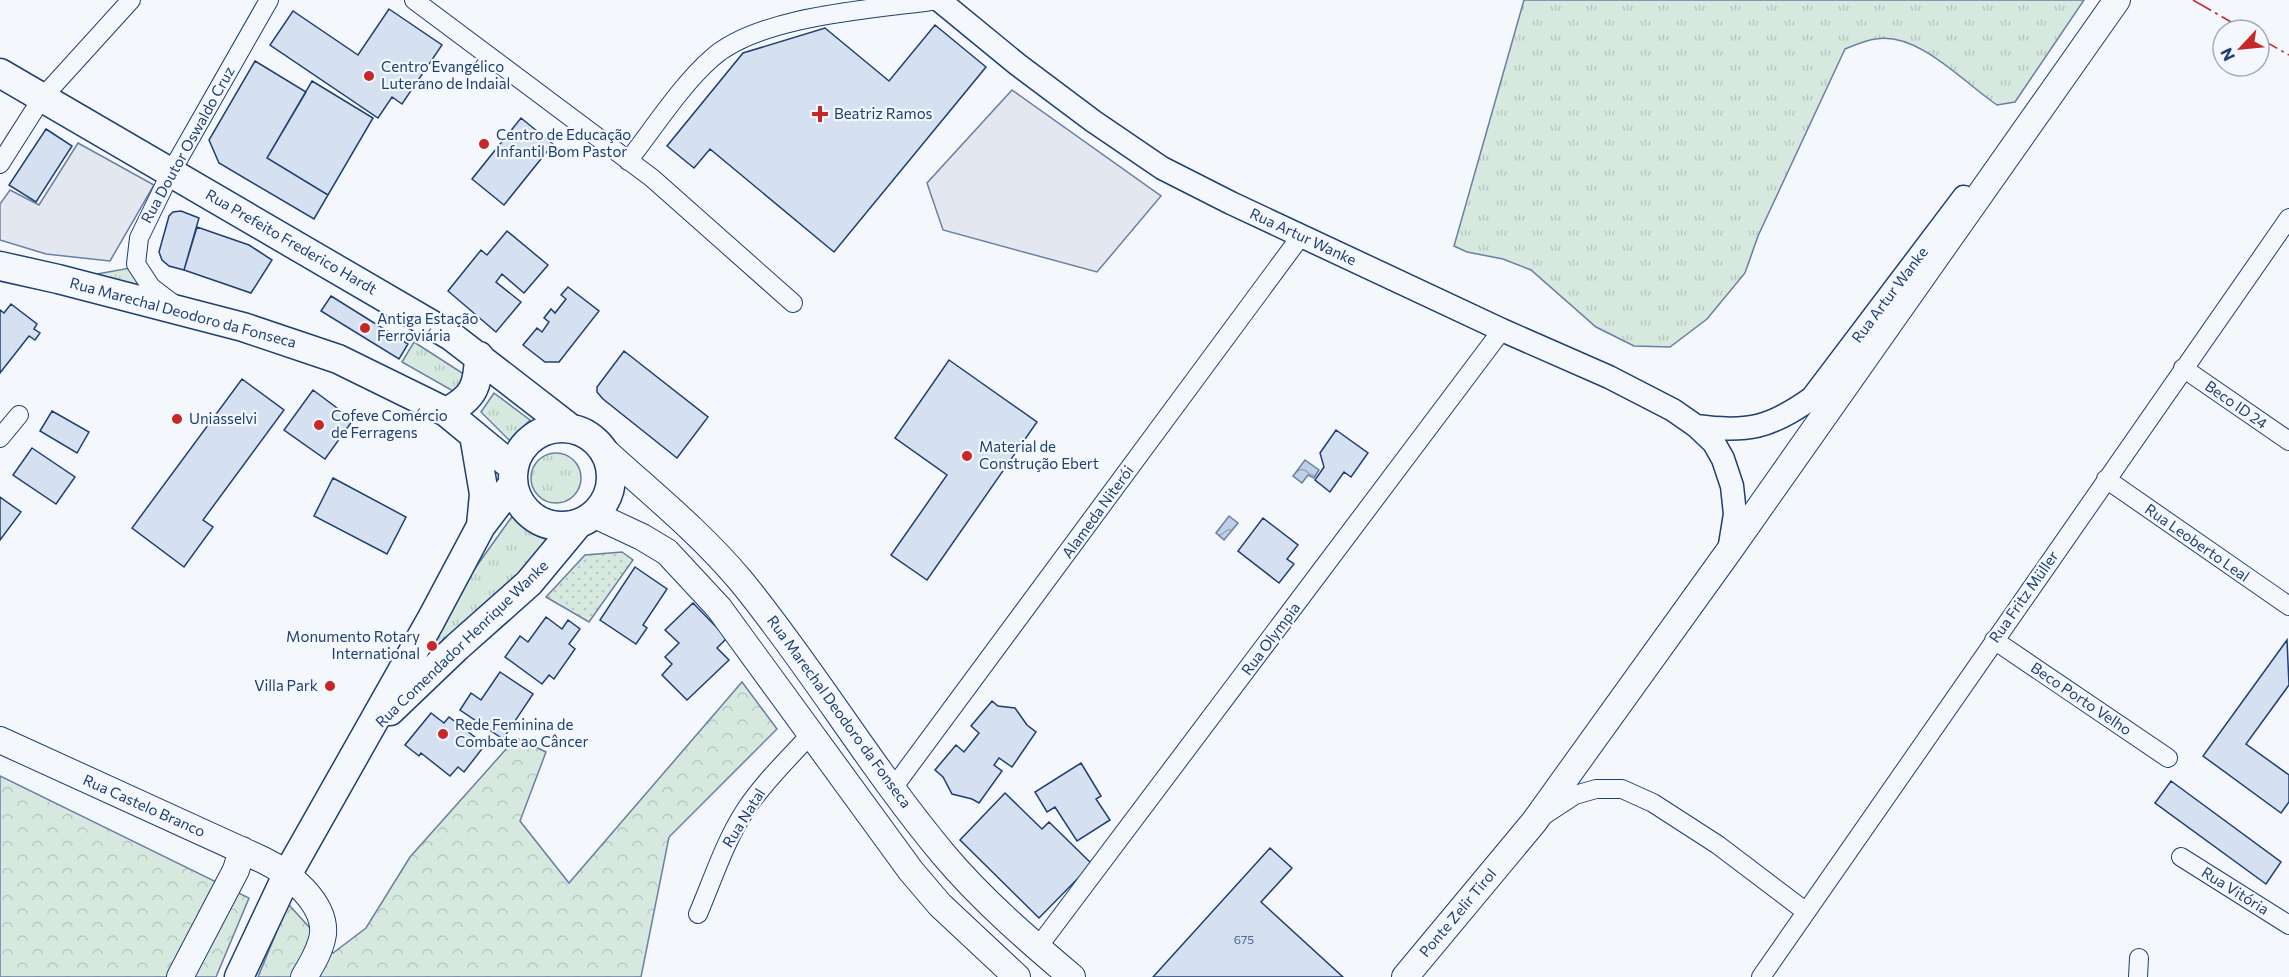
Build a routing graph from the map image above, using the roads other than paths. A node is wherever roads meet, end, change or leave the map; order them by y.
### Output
1 (131, 0) edge
2 (269, 0) edge
3 (414, 0) edge
4 (939, 0) edge
5 (2117, 0) edge
6 (0, 73) edge
7 (2048, 97) junction
8 (42, 98) junction
9 (628, 161) junction
10 (0, 164) edge
11 (171, 172) junction
12 (2289, 218) edge
13 (1302, 236) junction
14 (0, 266) edge
15 (793, 303) dead end
16 (185, 313) junction
17 (1502, 330) junction
18 (479, 356) junction
19 (2183, 368) junction
20 (446, 412) junction
21 (19, 416) dead end
22 (1696, 426) junction
23 (570, 428) junction
24 (474, 435) junction
25 (0, 438) edge
26 (2289, 441) edge
27 (604, 450) junction
28 (513, 476) junction
29 (2106, 479) junction
30 (586, 519) junction
31 (481, 526) junction
32 (1729, 551) junction
33 (2289, 606) edge
34 (776, 624) junction
35 (1994, 640) junction
36 (751, 650) junction
37 (368, 734) junction
38 (810, 735) junction
39 (0, 740) edge
40 (2169, 758) dead end
41 (893, 788) junction
42 (1534, 822) junction
43 (242, 850) junction
44 (2181, 857) dead end
45 (288, 873) junction
46 (1805, 911) junction
47 (698, 914) dead end
48 (2289, 925) edge
49 (1038, 946) junction
50 (2139, 958) dead end
51 (180, 977) edge
52 (239, 977) edge
53 (304, 977) edge
54 (1017, 977) edge
55 (1072, 977) edge
56 (1402, 977) edge
57 (1761, 977) edge
58 (2138, 977) edge

1 - 8 street
2 - 11 street, Rua Doutor Oswaldo Cruz
3 - 9 street
4 - 9 street
4 - 13 street, Rua Artur Wanke
5 - 7 main road, Ponte Zelir Tirol
6 - 8 main road, Rua Prefeito Frederico Hardt
7 - 22 street, Rua Artur Wanke
7 - 32 main road, Ponte Zelir Tirol
8 - 10 street
8 - 11 main road, Rua Prefeito Frederico Hardt
9 - 15 street
11 - 16 street, Rua Doutor Oswaldo Cruz
11 - 18 main road, Rua Prefeito Frederico Hardt
12 - 19 street, Rua Fritz Müller
13 - 17 street, Rua Artur Wanke
13 - 41 street, Alameda Niterói
14 - 16 main road, Rua Marechal Deodoro da Fonseca
16 - 20 main road, Rua Marechal Deodoro da Fonseca
17 - 22 street, Rua Artur Wanke
17 - 49 street, Rua Olympia
18 - 20 main road
18 - 23 main road, Rua Prefeito Frederico Hardt
19 - 26 street, Beco ID 24
19 - 29 street, Rua Fritz Müller
20 - 24 main road, Rua Marechal Deodoro da Fonseca
21 - 25 street
22 - 32 street, Rua Artur Wanke
23 - 27 main road
23 - 28 main road
24 - 28 main road, Rua Marechal Deodoro da Fonseca
24 - 31 main road
27 - 30 main road
27 - 34 main road, Rua Marechal Deodoro da Fonseca
28 - 30 main road
28 - 31 main road, Rua Comendador Henrique Wanke
29 - 33 street, Rua Leoberto Leal
29 - 35 street, Rua Fritz Müller
30 - 36 main road
30 - 37 main road, Rua Comendador Henrique Wanke
31 - 37 main road, Rua Comendador Henrique Wanke
32 - 42 main road, Ponte Zelir Tirol
34 - 36 main road
34 - 41 main road, Rua Marechal Deodoro da Fonseca
35 - 40 street, Beco Porto Velho
35 - 46 street, Rua Fritz Müller
36 - 38 main road
37 - 45 main road, Rua Comendador Henrique Wanke
38 - 47 street, Rua Natal
38 - 54 main road
39 - 43 main road, Rua Castelo Branco
41 - 49 main road, Rua Marechal Deodoro da Fonseca
42 - 46 street
42 - 56 main road, Ponte Zelir Tirol
43 - 45 main road, Rua Castelo Branco
43 - 51 main road
44 - 48 street, Rua Vitória
45 - 52 main road, Rua Comendador Henrique Wanke
45 - 53 main road
46 - 57 street, Rua Fritz Müller
49 - 55 main road, Rua Marechal Deodoro da Fonseca
50 - 58 street

